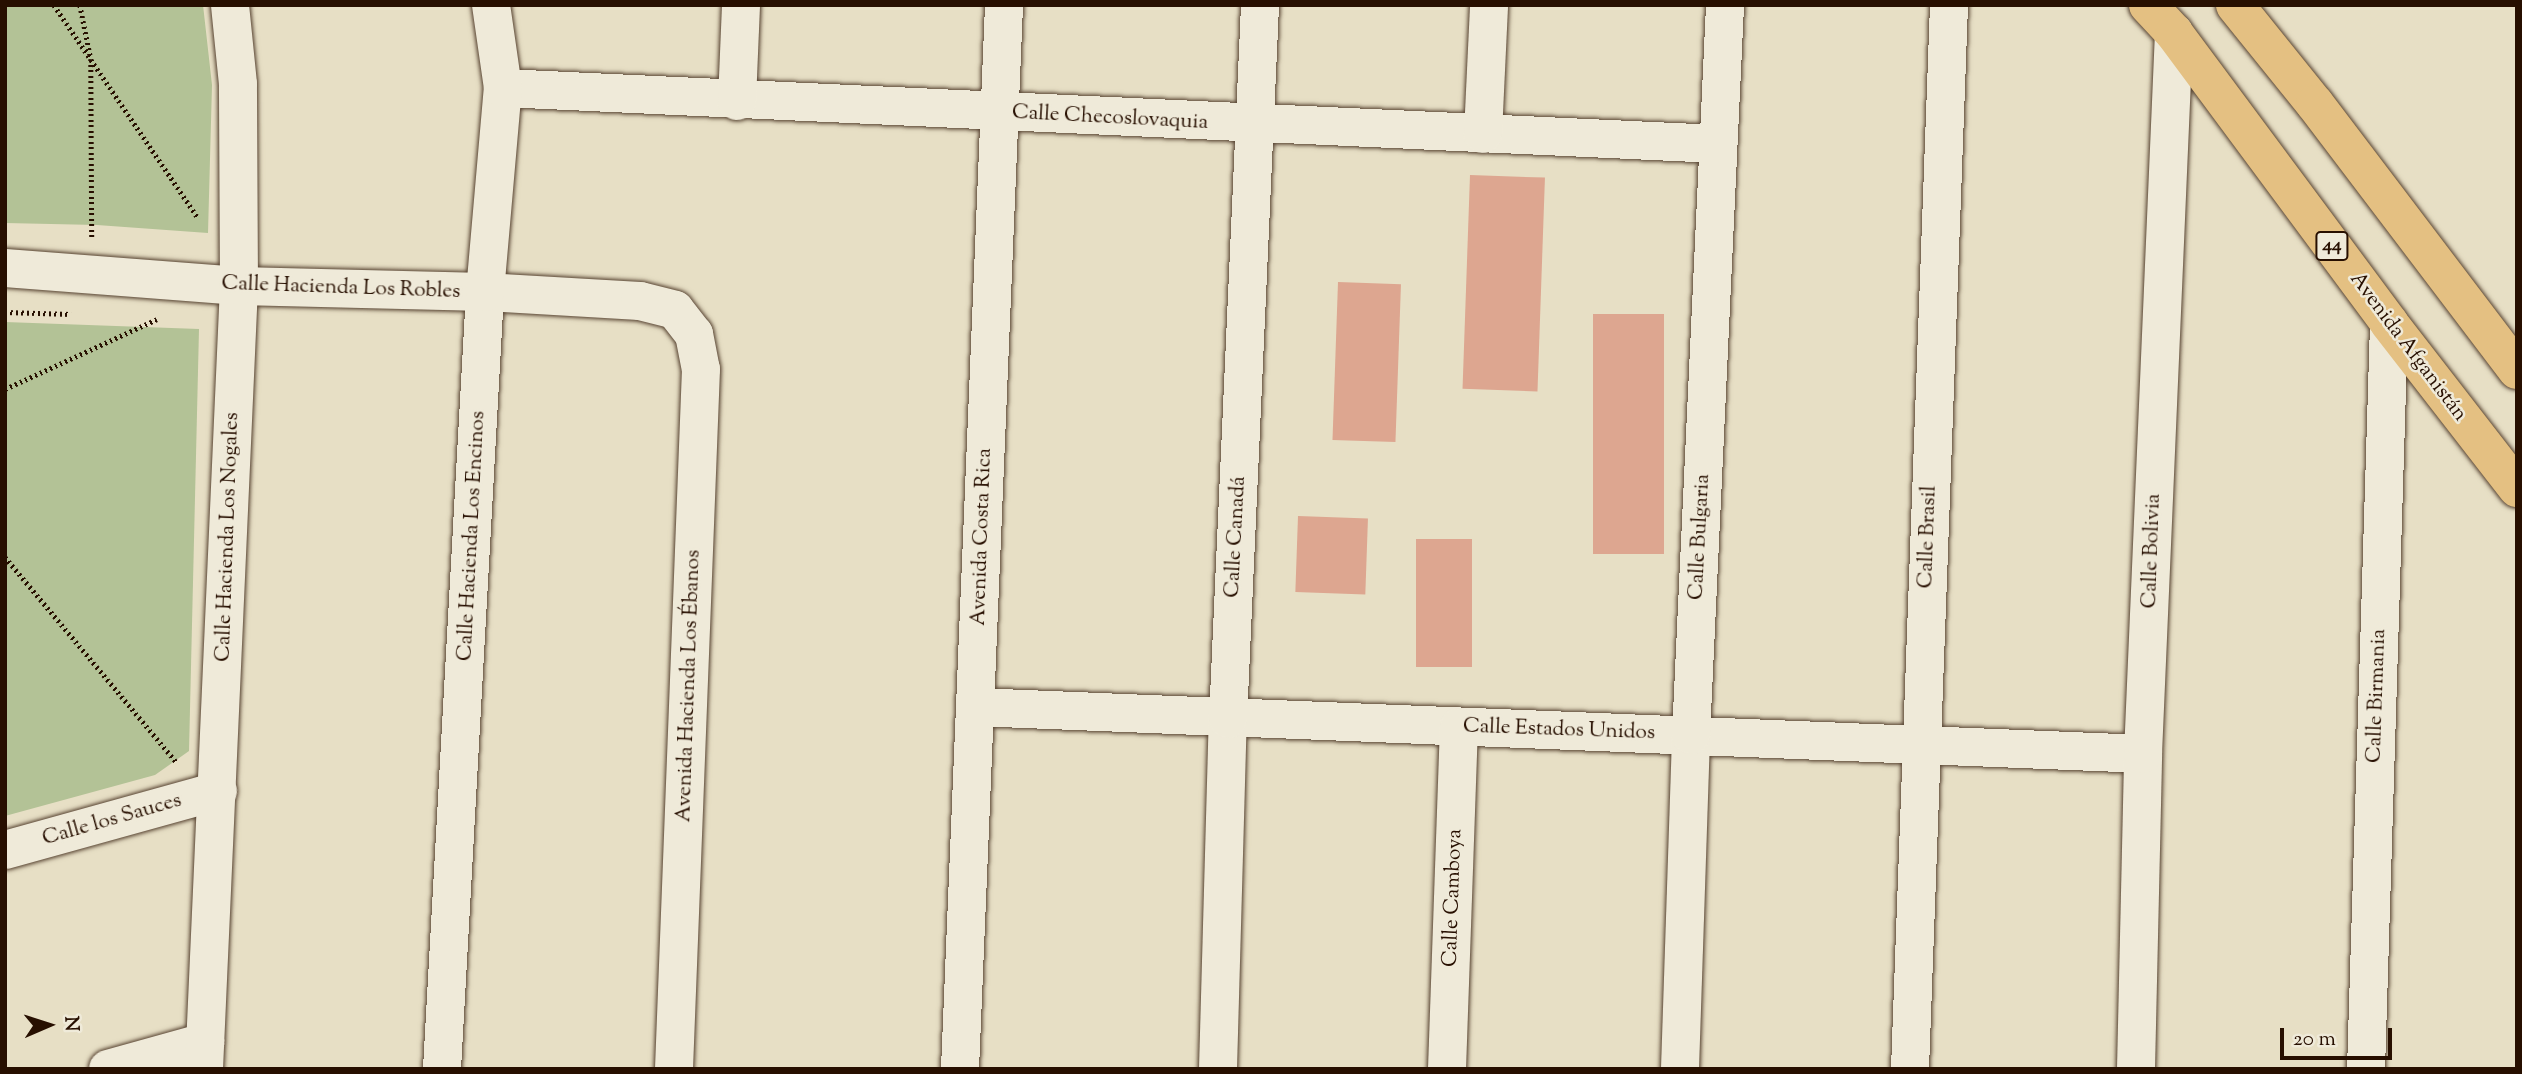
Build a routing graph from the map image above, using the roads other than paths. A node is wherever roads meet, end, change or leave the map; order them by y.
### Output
1 (230, 5) edge
2 (491, 5) edge
3 (741, 5) edge
4 (1004, 5) edge
5 (1260, 5) edge
6 (1489, 5) edge
7 (1725, 5) edge
8 (1949, 5) edge
9 (2148, 5) edge
10 (2235, 5) edge
11 (2174, 33) junction
12 (503, 88) junction
13 (737, 101) junction
14 (1000, 113) junction
15 (1256, 124) junction
16 (1483, 134) junction
17 (1717, 144) junction
18 (5, 268) edge
19 (239, 286) junction
20 (485, 292) junction
21 (675, 310) joint
22 (2389, 323) junction
23 (2517, 370) edge
24 (2517, 488) edge
25 (975, 707) junction
26 (1228, 719) junction
27 (1459, 727) junction
28 (1691, 735) junction
29 (1920, 743) junction
30 (2143, 754) junction
31 (202, 782) junction
32 (5, 850) edge
33 (204, 1055) edge
34 (108, 1069) edge
35 (442, 1069) edge
36 (674, 1069) edge
37 (960, 1069) edge
38 (1218, 1069) edge
39 (1447, 1069) edge
40 (1680, 1069) edge
41 (1910, 1069) edge
42 (2136, 1069) edge
43 (2366, 1069) edge

1 - 19 street, Calle Hacienda Los Nogales
2 - 12 street, Calle Hacienda Los Encinos
3 - 13 street
4 - 14 street, Avenida Costa Rica
5 - 15 street, Calle Canadá
6 - 16 street
7 - 17 street, Calle Bulgaria
8 - 29 street, Calle Brasil
9 - 11 main road, Avenida Afganistán / 44
10 - 23 main road
11 - 22 main road, Avenida Afganistán / 44
11 - 30 street, Calle Bolivia
12 - 13 street, Calle Checoslovaquia
12 - 20 street, Calle Hacienda Los Encinos
13 - 14 street, Calle Checoslovaquia
14 - 15 street, Calle Checoslovaquia
14 - 25 street, Avenida Costa Rica
15 - 16 street, Calle Checoslovaquia
15 - 26 street, Calle Canadá
16 - 17 street, Calle Checoslovaquia
17 - 28 street, Calle Bulgaria
18 - 19 street, Calle Hacienda Los Robles
19 - 20 street, Calle Hacienda Los Robles
19 - 31 street, Calle Hacienda Los Nogales
20 - 21 street, Calle Hacienda Los Robles
20 - 35 street, Calle Hacienda Los Encinos
21 - 36 street, Avenida Hacienda Los Ébanos
22 - 24 main road, Avenida Afganistán / 44
22 - 43 street, Calle Birmania
25 - 26 street, Calle Estados Unidos
25 - 37 street, Avenida Costa Rica
26 - 27 street, Calle Estados Unidos
26 - 38 street, Calle Canadá
27 - 28 street, Calle Estados Unidos
27 - 39 street, Calle Camboya
28 - 29 street, Calle Estados Unidos
28 - 40 street, Calle Bulgaria
29 - 30 street, Calle Estados Unidos
29 - 41 street, Calle Brasil
30 - 42 street, Calle Bolivia
31 - 32 street, Calle los Sauces
31 - 33 street, Calle Hacienda Los Nogales
33 - 34 street

